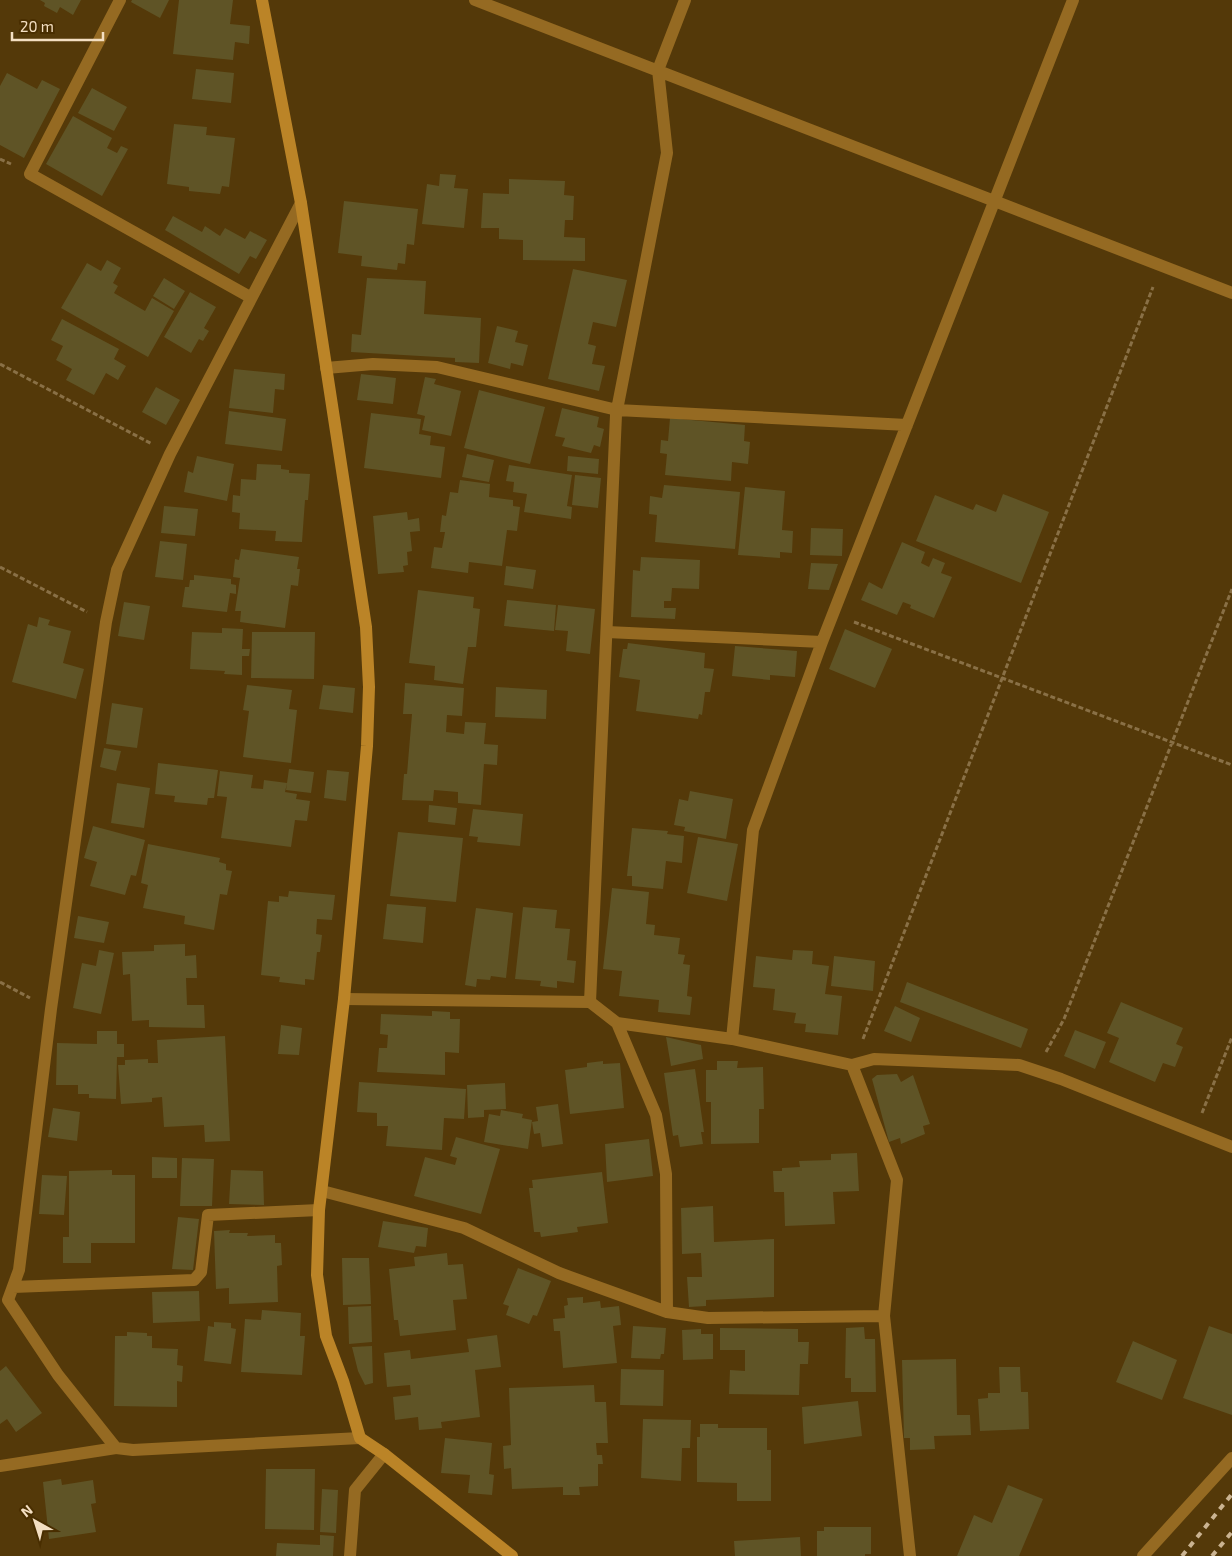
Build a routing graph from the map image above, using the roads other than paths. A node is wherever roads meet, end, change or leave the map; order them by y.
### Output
1 (120, 0) edge
2 (262, 0) edge
3 (475, 0) edge
4 (684, 0) edge
5 (1073, 0) edge
6 (658, 70) junction
7 (301, 203) junction
8 (995, 203) junction
9 (1232, 293) edge
10 (250, 297) junction
11 (326, 368) junction
12 (617, 410) junction
13 (907, 425) junction
14 (607, 632) junction
15 (822, 642) junction
16 (344, 999) junction
17 (590, 1002) junction
18 (617, 1023) junction
19 (732, 1039) junction
20 (854, 1064) junction
21 (1232, 1147) edge
22 (322, 1191) junction
23 (319, 1210) junction
24 (13, 1287) junction
25 (667, 1312) junction
26 (884, 1316) junction
27 (360, 1438) junction
28 (116, 1448) junction
29 (384, 1454) junction
30 (1232, 1458) edge
31 (0, 1466) edge
32 (350, 1556) edge
33 (512, 1556) edge
34 (910, 1556) edge
35 (1144, 1556) edge

1 - 10 street
2 - 7 street
3 - 6 street
4 - 6 street
5 - 8 street
6 - 8 street
6 - 12 street
7 - 10 street
7 - 11 street
8 - 9 street
8 - 13 street
10 - 24 street
11 - 12 street
11 - 16 street
12 - 13 street
12 - 14 street
13 - 15 street
14 - 15 street
14 - 17 street
15 - 19 street
16 - 17 street
16 - 22 street
17 - 18 street
18 - 19 street
18 - 25 street
19 - 20 street
20 - 21 street
20 - 26 street
22 - 23 street
22 - 25 street
23 - 24 street
23 - 27 street
24 - 28 street
25 - 26 street
26 - 34 street
27 - 28 street
27 - 29 street
28 - 31 street
29 - 32 street
29 - 33 street
30 - 35 street

